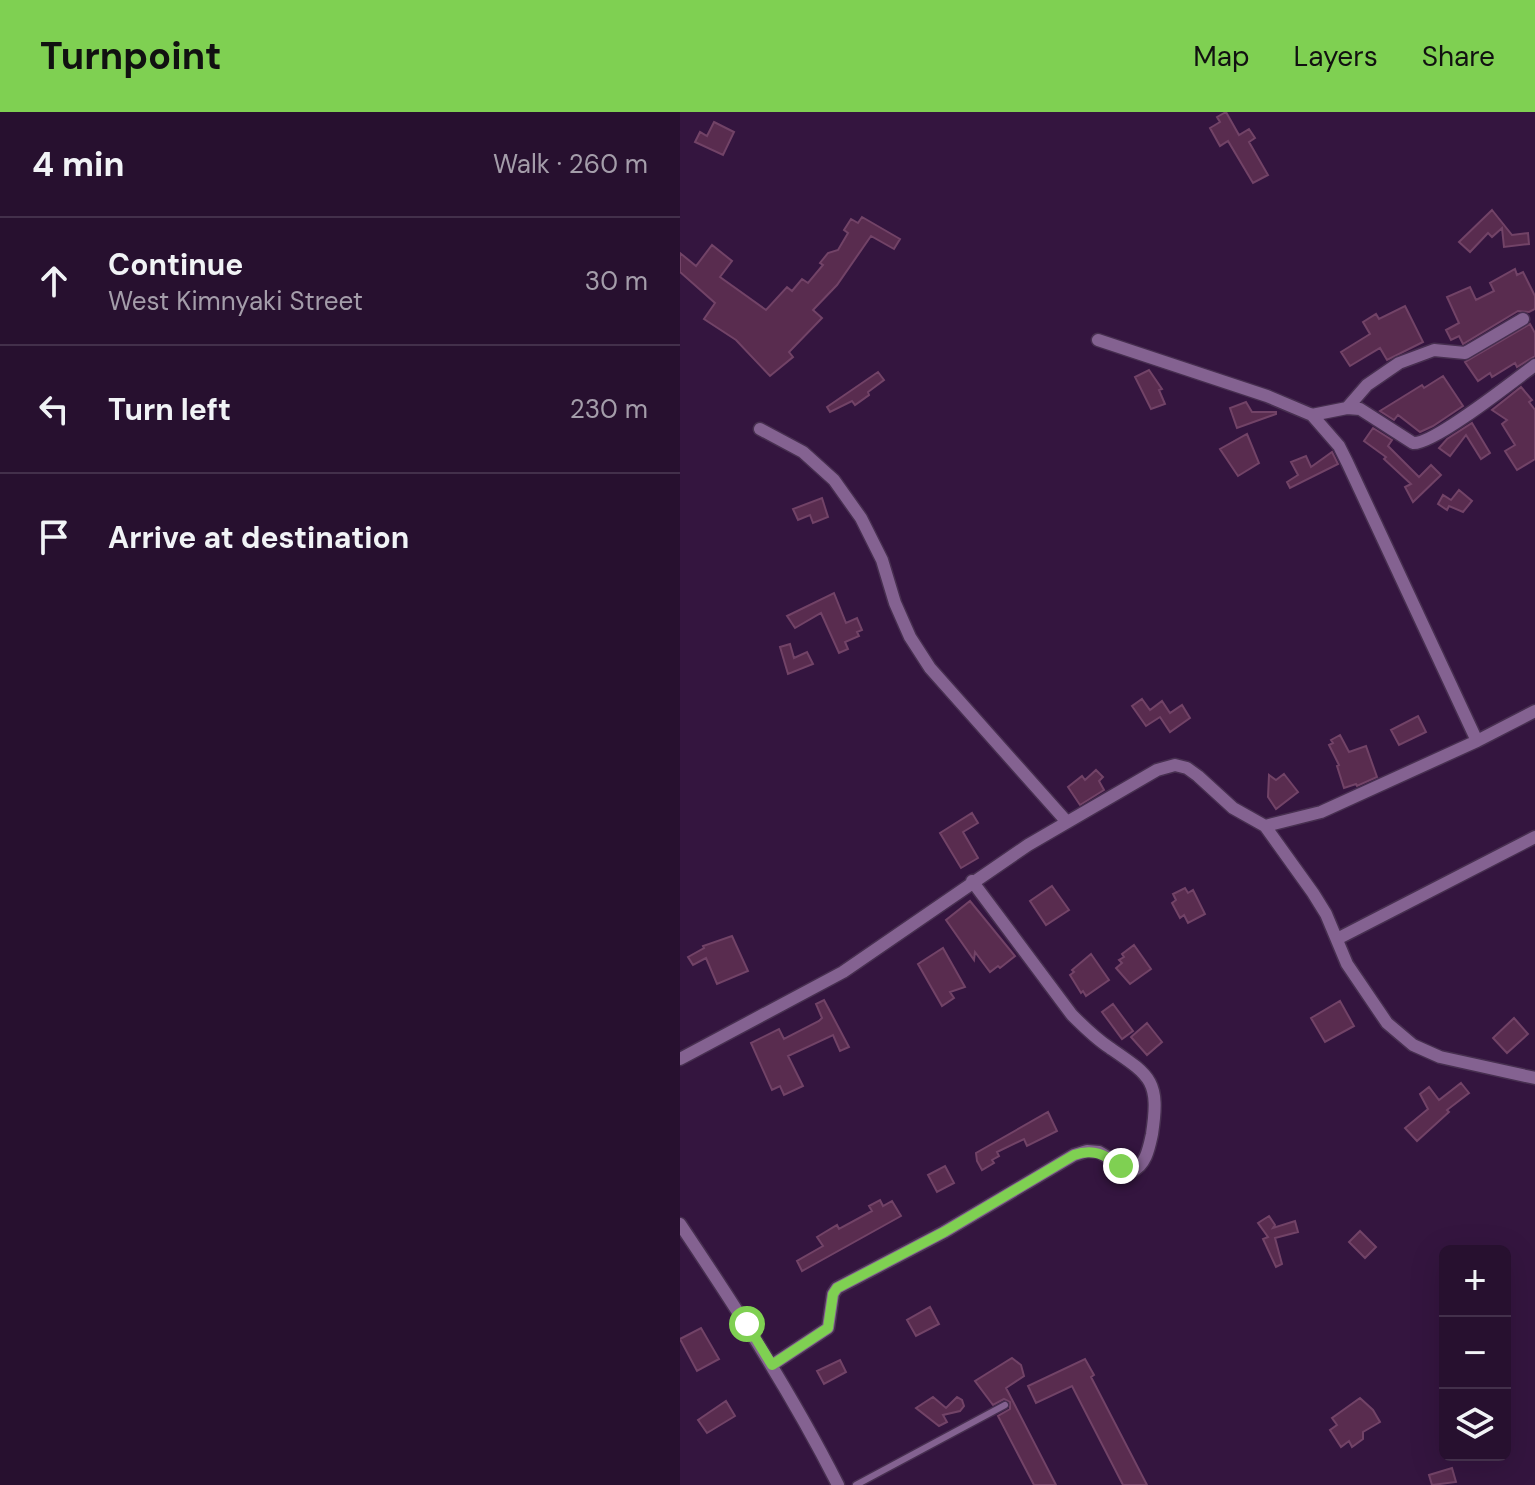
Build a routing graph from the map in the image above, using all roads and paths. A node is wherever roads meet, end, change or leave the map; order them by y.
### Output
1 (1523, 319) dead end
2 (1098, 340) dead end
3 (1535, 365) edge
4 (1347, 408) junction
5 (1312, 415) junction
6 (760, 429) dead end
7 (1535, 711) edge
8 (1477, 741) junction
9 (1067, 822) junction
10 (1265, 826) junction
11 (1535, 837) edge
12 (972, 881) junction
13 (1337, 939) junction
14 (680, 1059) edge
15 (1535, 1078) edge
16 (680, 1224) edge
17 (772, 1365) junction
18 (1005, 1405) dead end
19 (838, 1485) edge
20 (856, 1485) edge

1 - 4 street
2 - 5 street
3 - 4 street
4 - 5 street
5 - 8 street
6 - 9 street
7 - 8 street
8 - 10 street
9 - 10 street
9 - 12 street
10 - 13 street
11 - 13 street
12 - 14 street
12 - 17 street
13 - 15 street
16 - 17 street
17 - 19 street
18 - 20 lane

